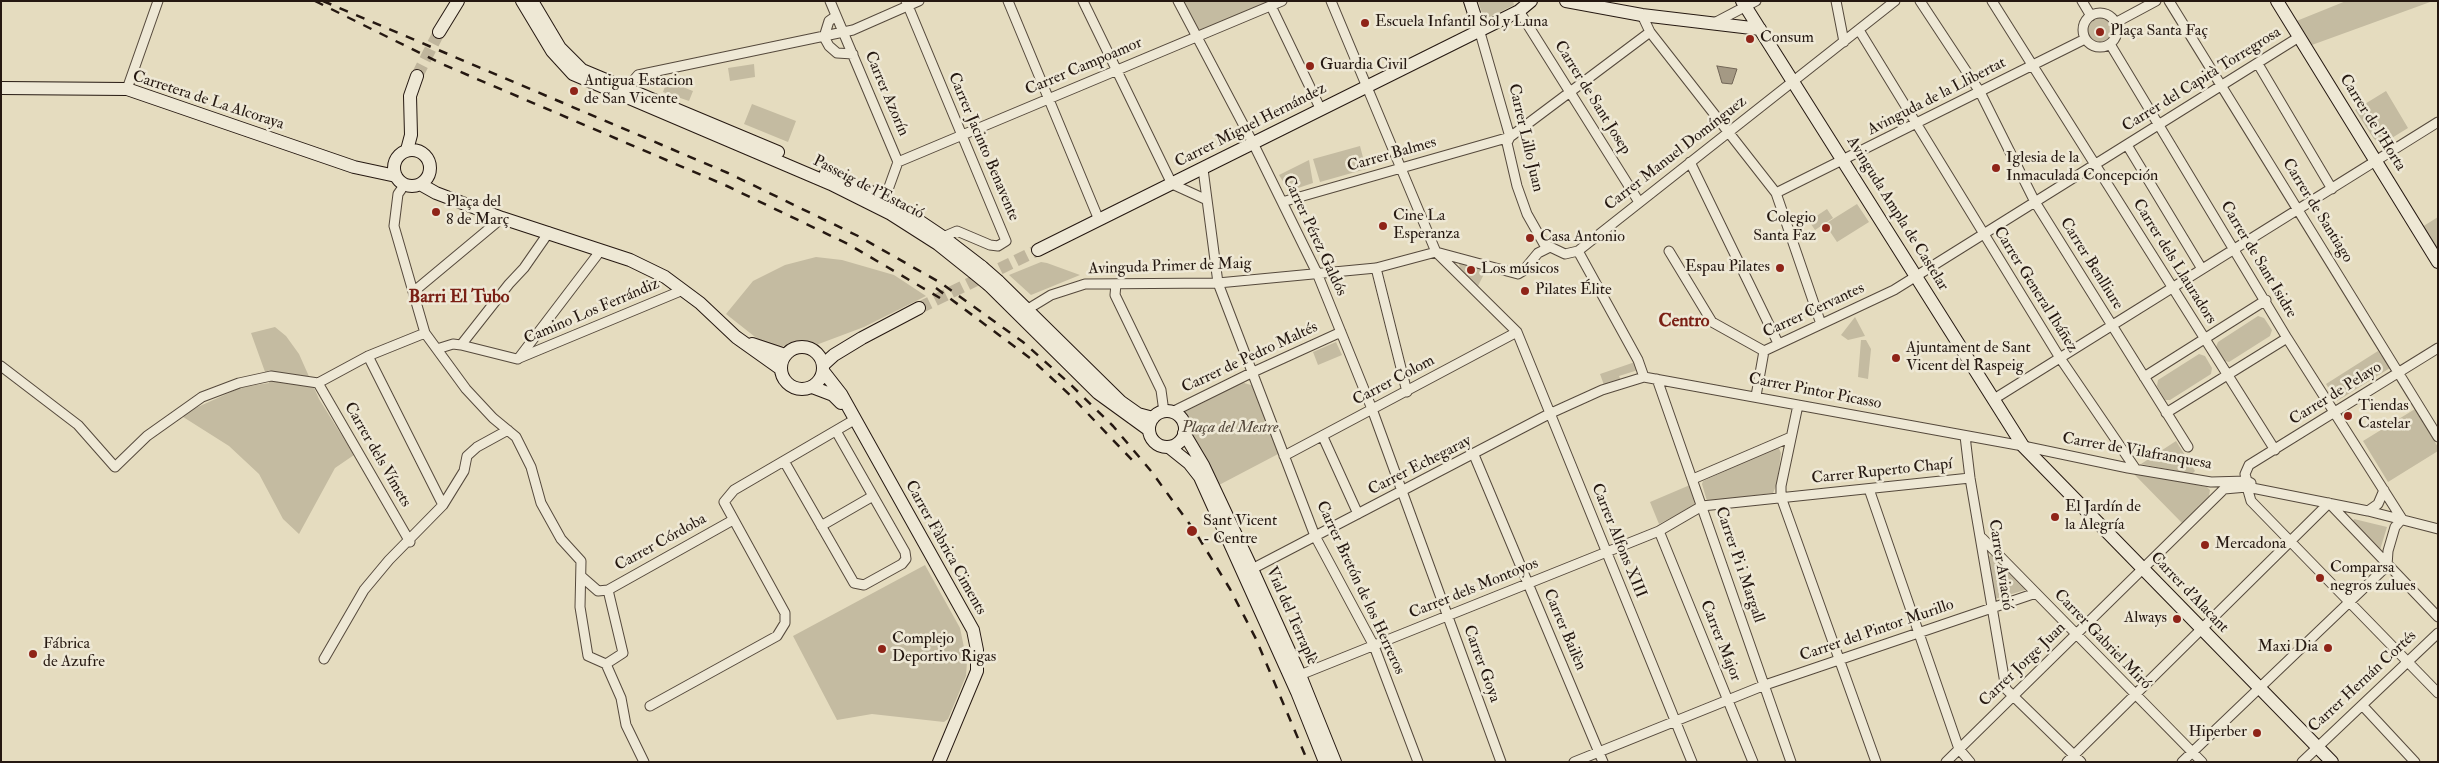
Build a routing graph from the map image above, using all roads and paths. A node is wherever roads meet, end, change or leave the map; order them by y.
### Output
1 (158, 1) edge
2 (458, 1) edge
3 (522, 1) edge
4 (532, 1) edge
5 (830, 1) edge
6 (919, 1) edge
7 (1008, 1) edge
8 (1083, 1) edge
9 (1178, 1) edge
10 (1282, 1) edge
11 (1331, 1) edge
12 (1531, 1) edge
13 (1566, 1) edge
14 (1836, 1) edge
15 (1895, 1) edge
16 (1920, 1) edge
17 (1992, 1) edge
18 (2082, 1) edge
19 (2156, 1) edge
20 (2169, 1) edge
21 (2277, 1) edge
22 (1470, 2) edge
23 (1748, 3) edge
24 (907, 4) edge
25 (1271, 6) junction
26 (1520, 6) edge
27 (1642, 15) junction
28 (836, 16) junction
29 (2091, 16) junction
30 (2115, 23) junction
31 (1712, 24) junction
32 (1760, 28) junction
33 (1480, 29) junction
34 (1859, 30) junction
35 (438, 32) tunnel mouth
36 (843, 32) junction
37 (1650, 32) junction
38 (1196, 36) junction
39 (824, 37) junction
40 (2299, 37) junction
41 (2085, 39) junction
42 (1844, 42) junction
43 (2110, 44) junction
44 (853, 54) junction
45 (2258, 64) junction
46 (2033, 65) junction
47 (1116, 70) junction
48 (417, 76) tunnel mouth
49 (1794, 82) junction
50 (2222, 85) junction
51 (1366, 86) junction
52 (1, 88) edge
53 (627, 88) junction
54 (127, 89) junction
55 (1570, 92) junction
56 (1980, 92) junction
57 (1049, 98) junction
58 (1321, 110) junction
59 (2438, 122) edge
60 (1917, 124) junction
61 (2158, 125) junction
62 (1729, 132) junction
63 (962, 136) junction
64 (1510, 137) junction
65 (1253, 143) junction
66 (2127, 145) junction
67 (412, 150) junction
68 (1844, 160) junction
69 (2377, 161) junction
70 (395, 162) junction
71 (898, 162) junction
72 (1690, 162) junction
73 (2095, 165) junction
74 (1400, 168) junction
75 (371, 169) junction
76 (1203, 169) junction
77 (400, 180) junction
78 (424, 180) junction
79 (1172, 184) junction
80 (2332, 189) junction
81 (1776, 193) junction
82 (884, 198) junction
83 (1208, 200) junction
84 (1282, 202) junction
85 (1639, 202) junction
86 (2036, 202) junction
87 (2298, 209) junction
88 (502, 218) junction
89 (1099, 220) junction
90 (549, 232) junction
91 (1982, 234) junction
92 (943, 237) junction
93 (1550, 247) junction
94 (2235, 249) junction
95 (600, 250) junction
96 (1038, 250) tunnel mouth
97 (1578, 251) junction
98 (1669, 251) dead end
99 (1436, 252) junction
100 (2438, 262) edge
101 (1376, 268) junction
102 (977, 269) junction
103 (2202, 269) junction
104 (1317, 273) junction
105 (1917, 276) junction
106 (993, 283) junction
107 (1218, 283) junction
108 (1116, 284) junction
109 (2172, 288) junction
110 (683, 290) junction
111 (416, 296) junction
112 (2266, 300) junction
113 (919, 308) tunnel mouth
114 (1028, 309) junction
115 (1821, 324) junction
116 (2111, 325) junction
117 (1341, 332) junction
118 (1517, 332) junction
119 (425, 333) junction
120 (736, 337) junction
121 (862, 338) junction
122 (2287, 338) junction
123 (2205, 339) junction
124 (1778, 343) junction
125 (457, 345) junction
126 (2438, 348) edge
127 (437, 349) junction
128 (813, 350) junction
129 (1764, 351) junction
130 (786, 355) junction
131 (368, 356) junction
132 (2060, 358) junction
133 (518, 360) junction
134 (1, 366) edge
135 (823, 368) junction
136 (781, 369) junction
137 (2399, 372) junction
138 (1251, 373) junction
139 (2227, 375) junction
140 (1644, 377) junction
141 (2144, 377) junction
142 (1657, 379) junction
143 (318, 383) junction
144 (812, 387) junction
145 (1602, 390) joint
146 (1407, 392) junction
147 (1756, 396) junction
148 (1994, 399) junction
149 (1798, 405) junction
150 (1372, 410) junction
151 (2334, 412) junction
152 (2166, 413) junction
153 (1549, 414) junction
154 (852, 416) junction
155 (1160, 418) junction
156 (508, 430) junction
157 (836, 431) junction
158 (1184, 433) junction
159 (1966, 436) junction
160 (1323, 437) junction
161 (1791, 437) junction
162 (2438, 437) edge
163 (2023, 446) junction
164 (2188, 446) dead end
165 (1169, 447) junction
166 (2274, 450) junction
167 (1474, 455) junction
168 (1284, 456) junction
169 (784, 460) junction
170 (2135, 468) junction
171 (1970, 478) junction
172 (1693, 479) junction
173 (2247, 484) junction
174 (1869, 489) junction
175 (2384, 490) junction
176 (1401, 493) junction
177 (873, 496) junction
178 (1781, 497) junction
179 (2329, 503) junction
180 (443, 506) junction
181 (1702, 506) junction
182 (2368, 511) junction
183 (1358, 514) junction
184 (2402, 519) junction
185 (733, 520) junction
186 (821, 526) junction
187 (2438, 529) edge
188 (1659, 531) junction
189 (1316, 536) junction
190 (1982, 537) junction
191 (2290, 540) junction
192 (410, 542) junction
193 (1606, 552) junction
194 (2387, 566) junction
195 (1252, 569) junction
196 (2143, 569) junction
197 (582, 577) junction
198 (1528, 583) junction
199 (608, 590) junction
200 (2036, 593) junction
201 (2349, 601) junction
202 (1992, 607) junction
203 (1447, 616) junction
204 (2438, 617) edge
205 (2201, 629) junction
206 (1918, 632) junction
207 (2438, 633) edge
208 (2077, 634) junction
209 (1374, 646) junction
210 (324, 659) dead end
211 (1840, 660) junction
212 (2407, 662) junction
213 (606, 664) junction
214 (1300, 675) junction
215 (1764, 686) junction
216 (2260, 688) junction
217 (2438, 693) edge
218 (2134, 694) junction
219 (2012, 696) junction
220 (1728, 700) junction
221 (2362, 705) junction
222 (650, 706) dead end
223 (1676, 721) junction
224 (1959, 749) junction
225 (2313, 750) junction
226 (1598, 751) junction
227 (2193, 752) junction
228 (2074, 760) edge
229 (1873, 761) edge
230 (644, 762) edge
231 (939, 762) edge
232 (1325, 762) edge
233 (1335, 762) edge
234 (1418, 762) edge
235 (1501, 762) edge
236 (1574, 762) edge
237 (1603, 762) edge
238 (1692, 762) edge
239 (1753, 762) edge
240 (1791, 762) edge
241 (1946, 762) edge
242 (1970, 762) edge
243 (2182, 762) edge
244 (2202, 762) edge
245 (2302, 762) edge
246 (2332, 762) edge
247 (2415, 762) edge

1 - 54 street
2 - 35 main road
3 - 102 main road, Passeig de l'Estació
4 - 53 main road, Passeig de l'Estació
5 - 28 street, Carrer Azorín
6 - 24 street
7 - 57 street
8 - 47 street
9 - 38 street, Carrer Pérez Galdós
10 - 25 street, Carrer Campoamor
11 - 51 street
12 - 26 main road, Carrer Miguel Hernández
13 - 27 main road
14 - 42 street
15 - 34 street, Carrer Manuel Domínguez
16 - 56 street, Carrer Benlliure
17 - 46 street, Carrer dels Llauradors
18 - 29 street
19 - 30 street
20 - 50 street, Carrer de Santiago
21 - 40 main road, Carrer de l'Horta
22 - 33 main road, Carrer Lillo Juan
23 - 31 street
23 - 32 main road, Avinguda Ampla de Castelar
24 - 36 street
24 - 63 street, Carrer Jacinto Benavente
25 - 38 street, Carrer Campoamor
25 - 58 street
26 - 33 main road, Carrer Miguel Hernández
26 - 55 street, Carrer de Sant Josep
27 - 31 main road
27 - 37 street
28 - 36 street, Carrer Azorín
28 - 39 street
29 - 30 street
29 - 41 street
30 - 43 street
31 - 32 main road
32 - 49 main road, Avinguda Ampla de Castelar
33 - 51 main road, Carrer Miguel Hernández
33 - 64 street, Carrer Lillo Juan
34 - 42 street, Carrer Manuel Domínguez
34 - 60 street, Carrer General Ibáñez
36 - 39 street
36 - 44 street, Carrer Azorín
37 - 55 street
37 - 62 street
38 - 47 street, Carrer Campoamor
38 - 65 street, Carrer Pérez Galdós
39 - 44 street
39 - 53 street
40 - 45 street, Carrer del Capità Torregrosa
40 - 69 main road, Carrer de l'Horta
41 - 43 street
41 - 46 street, Avinguda de la Llibertat
42 - 49 street, Carrer Manuel Domínguez
43 - 61 street, Carrer de Sant Isidre
44 - 71 street, Carrer Azorín
45 - 50 street, Carrer del Capità Torregrosa
45 - 80 street
46 - 56 street, Avinguda de la Llibertat
46 - 73 street, Carrer dels Llauradors
47 - 57 street, Carrer Campoamor
47 - 79 street
48 - 67 main road
49 - 62 street, Carrer Manuel Domínguez
49 - 68 main road, Avinguda Ampla de Castelar
50 - 61 street, Carrer del Capità Torregrosa
50 - 87 street, Carrer de Santiago
51 - 58 main road, Carrer Miguel Hernández
51 - 74 street
52 - 54 main road, Carretera de La Alcoraya
53 - 82 main road, Passeig de l'Estació
54 - 75 main road, Carretera de La Alcoraya
55 - 64 street
55 - 85 street, Carrer de Sant Josep
56 - 60 street, Avinguda de la Llibertat
56 - 86 street, Carrer Benlliure
57 - 63 street, Carrer Campoamor
57 - 89 street
58 - 65 main road, Carrer Miguel Hernández
59 - 69 street
60 - 68 street, Avinguda de la Llibertat
60 - 91 street, Carrer General Ibáñez
61 - 66 street, Carrer del Capità Torregrosa
61 - 94 street, Carrer de Sant Isidre
62 - 72 street, Carrer Manuel Domínguez
62 - 81 street
63 - 71 street, Carrer Campoamor
63 - 92 street, Carrer Jacinto Benavente
64 - 74 street, Carrer Balmes
64 - 93 street, Carrer Lillo Juan
65 - 76 main road, Carrer Miguel Hernández
65 - 84 street, Carrer Pérez Galdós
66 - 73 street, Carrer del Capità Torregrosa
66 - 103 street
67 - 70 main road
67 - 78 main road
68 - 81 street, Avinguda de la Llibertat
68 - 105 main road, Avinguda Ampla de Castelar
69 - 80 street
69 - 100 main road, Carrer de l'Horta
70 - 75 main road, Carretera de La Alcoraya
70 - 77 main road
71 - 82 street, Carrer Azorín
72 - 85 street, Carrer Manuel Domínguez
72 - 124 street
73 - 86 street, Carrer del Capità Torregrosa
73 - 109 street, Carrer dels Llauradors
74 - 84 street, Carrer Balmes
74 - 99 street
75 - 77 main road, Carretera de La Alcoraya
76 - 79 main road, Carrer Miguel Hernández
76 - 83 street, Carrer Bretón de los Herreros
77 - 78 main road
77 - 111 street
78 - 88 main road
79 - 83 street
79 - 89 main road, Carrer Miguel Hernández
80 - 87 street
81 - 115 street
82 - 92 main road, Passeig de l'Estació
83 - 107 street, Carrer Bretón de los Herreros
84 - 104 street, Carrer Pérez Galdós
85 - 97 street, Carrer Manuel Domínguez
86 - 91 street, Carrer del Capità Torregrosa
86 - 116 street, Carrer Benlliure
87 - 94 street
87 - 137 street, Carrer de Santiago
88 - 90 main road
88 - 111 street
89 - 96 main road, Carrer Miguel Hernández
90 - 95 main road
90 - 125 street
91 - 105 street, Carrer del Capità Torregrosa
91 - 132 street, Carrer General Ibáñez
92 - 102 main road, Passeig de l'Estació
93 - 97 street
93 - 99 street
94 - 103 street
94 - 112 street, Carrer de Sant Isidre
95 - 110 main road
95 - 133 street
97 - 140 street
98 - 129 street
99 - 101 street, Avinguda Primer de Maig
99 - 118 street
101 - 104 street, Avinguda Primer de Maig
101 - 146 street
102 - 106 main road, Passeig de l'Estació, bridge
103 - 109 street
104 - 107 street, Avinguda Primer de Maig
104 - 117 street, Carrer Pérez Galdós
105 - 115 street, Carrer Cervantes
105 - 148 main road, Avinguda Ampla de Castelar
106 - 114 main road, Passeig de l'Estació
106 - 155 main road, Passeig de l'Estació
107 - 108 street, Avinguda Primer de Maig
107 - 138 street, Carrer Bretón de los Herreros
108 - 114 street, Avinguda Primer de Maig
108 - 155 street
109 - 116 street
109 - 123 street, Carrer dels Llauradors
110 - 120 main road
110 - 133 street, Camino Los Ferrándiz
111 - 119 street
112 - 122 street, Carrer de Sant Isidre
112 - 123 street
113 - 121 main road
114 - 155 main road, Passeig de l'Estació
115 - 124 street, Carrer Cervantes
116 - 132 street
116 - 141 street, Carrer Benlliure
117 - 138 street, Carrer de Pedro Maltés
117 - 150 street, Carrer Pérez Galdós
118 - 146 street, Carrer Colom
118 - 153 street, Carrer Alfons XIII
119 - 127 street
119 - 131 street
120 - 130 main road
120 - 136 main road
121 - 128 main road
121 - 135 main road
122 - 139 street
122 - 151 street, Carrer de Sant Isidre
123 - 139 street, Carrer dels Llauradors
123 - 141 street
124 - 129 street, Carrer Cervantes
125 - 127 street
125 - 133 street, Camino Los Ferrándiz
126 - 137 street, Carrer de Pelayo
127 - 156 street
128 - 130 main road
128 - 135 main road
129 - 147 street, Carrer Cervantes
130 - 136 main road
131 - 143 street
131 - 180 street
132 - 148 street
132 - 170 street, Carrer General Ibáñez
134 - 143 street
135 - 144 main road
135 - 154 main road, Carrer Fàbrica Ciments
136 - 144 main road
137 - 151 street, Carrer de Pelayo
137 - 162 street, Carrer de Santiago
138 - 155 street, Carrer de Pedro Maltés
138 - 168 street, Carrer Bretón de los Herreros
139 - 152 street
139 - 166 street, Carrer dels Llauradors
140 - 142 street, Carrer Pintor Picasso
140 - 145 street, Carrer Pintor Picasso
141 - 152 street, Carrer Benlliure
142 - 147 street, Carrer Pintor Picasso
142 - 172 street, Carrer Pi i Margall
143 - 192 street, Carrer dels Vímets
144 - 154 main road, Carrer Fàbrica Ciments
145 - 153 street, Carrer Echegaray
146 - 150 street, Carrer Colom
147 - 149 street, Carrer Pintor Picasso
148 - 163 main road, Avinguda Ampla de Castelar
149 - 159 street, Carrer Pintor Picasso
149 - 161 street
150 - 160 street, Carrer Colom
150 - 176 street, Carrer Pérez Galdós
151 - 166 street, Carrer de Pelayo
151 - 175 street, Carrer de Sant Isidre
152 - 164 street, Carrer Benlliure
153 - 167 street, Carrer Echegaray
153 - 193 street, Carrer Alfons XIII
154 - 157 street
154 - 231 main road, Carrer Fàbrica Ciments
155 - 158 main road, Vial del Terraplè
155 - 165 main road, Vial del Terraplè
156 - 180 street
156 - 197 street
157 - 169 street
157 - 177 street
158 - 165 main road
158 - 195 main road, Vial del Terraplè
159 - 163 street, Carrer Pintor Picasso
159 - 171 street, Carrer Aviació
160 - 168 street, Carrer Colom
160 - 183 street
161 - 172 street
161 - 178 street
163 - 170 street, Carrer de Vilafranquesa
163 - 196 main road, Carrer d'Alacant
165 - 232 main road, Vial del Terraplè
166 - 173 street, Carrer de Pelayo
167 - 176 street, Carrer Echegaray
167 - 198 street, Carrer Bailèn
168 - 189 street, Carrer Bretón de los Herreros
169 - 185 street
169 - 186 street
170 - 173 street, Carrer de Vilafranquesa
171 - 174 street, Carrer Ruperto Chapí
171 - 190 street, Carrer Aviació
172 - 181 street, Carrer Pi i Margall
173 - 179 street, Carrer de Vilafranquesa
173 - 191 street
173 - 196 street, Carrer Jorge Juan
174 - 178 street, Carrer Ruperto Chapí
174 - 206 street
175 - 182 street
175 - 184 street, Carrer de Sant Isidre
176 - 183 street, Carrer Echegaray
176 - 203 street, Carrer Goya
177 - 186 street
177 - 186 street
178 - 181 street, Carrer Ruperto Chapí
178 - 211 street
179 - 182 street, Carrer de Vilafranquesa
179 - 191 street
179 - 194 street
180 - 192 street
181 - 188 street
181 - 215 street, Carrer Pi i Margall
182 - 184 street, Carrer de Vilafranquesa
183 - 189 street, Carrer Echegaray
184 - 187 street, Carrer de Vilafranquesa
184 - 194 street
185 - 199 street, Carrer Córdoba
185 - 222 street
188 - 193 street, Carrer dels Montoyos
188 - 220 street, Carrer Major
189 - 195 street, Carrer Echegaray
189 - 209 street, Carrer Bretón de los Herreros
190 - 200 street, Carrer Gabriel Miró
190 - 202 street, Carrer Aviació
191 - 201 street
191 - 205 street
192 - 210 street
193 - 198 street, Carrer dels Montoyos
193 - 223 street, Carrer Alfons XIII
194 - 201 street
194 - 204 street
195 - 214 main road, Vial del Terraplè
196 - 205 main road, Carrer d'Alacant
196 - 208 street, Carrer Jorge Juan
197 - 199 street
197 - 213 street
198 - 203 street, Carrer dels Montoyos
198 - 226 street, Carrer Bailèn
199 - 213 street, Carrer Córdoba
200 - 202 street, Carrer del Pintor Murillo
200 - 208 street, Carrer Gabriel Miró
201 - 212 street
201 - 216 street
202 - 206 street, Carrer del Pintor Murillo
202 - 219 street, Carrer Aviació
203 - 209 street, Carrer dels Montoyos
203 - 235 street, Carrer Goya
205 - 216 main road, Carrer d'Alacant
205 - 218 street
206 - 211 street, Carrer del Pintor Murillo
206 - 224 street
207 - 212 street, Carrer Hernán Cortés
208 - 218 street, Carrer Gabriel Miró
208 - 219 street, Carrer Jorge Juan
209 - 214 street, Carrer dels Montoyos
209 - 234 street, Carrer Bretón de los Herreros
211 - 215 street, Carrer del Pintor Murillo
211 - 229 street
212 - 217 street
212 - 221 street, Carrer Hernán Cortés
213 - 230 street
214 - 233 main road, Vial del Terraplè
215 - 220 street, Carrer del Pintor Murillo
215 - 240 street, Carrer Pi i Margall
216 - 225 main road, Carrer d'Alacant
216 - 227 street
218 - 227 street, Carrer Gabriel Miró
218 - 228 street
219 - 224 street, Carrer Jorge Juan
219 - 228 street
220 - 223 street, Carrer del Pintor Murillo
220 - 239 street, Carrer Major
221 - 225 street, Carrer Hernán Cortés
221 - 247 street
223 - 226 street, Carrer del Pintor Murillo
223 - 238 street, Carrer Alfons XIII
224 - 241 street, Carrer Jorge Juan
224 - 242 street
225 - 245 street, Carrer Hernán Cortés
225 - 246 main road, Carrer d'Alacant
226 - 236 street, Carrer del Pintor Murillo
226 - 237 street, Carrer Bailèn
227 - 243 street
227 - 244 street, Carrer Gabriel Miró

